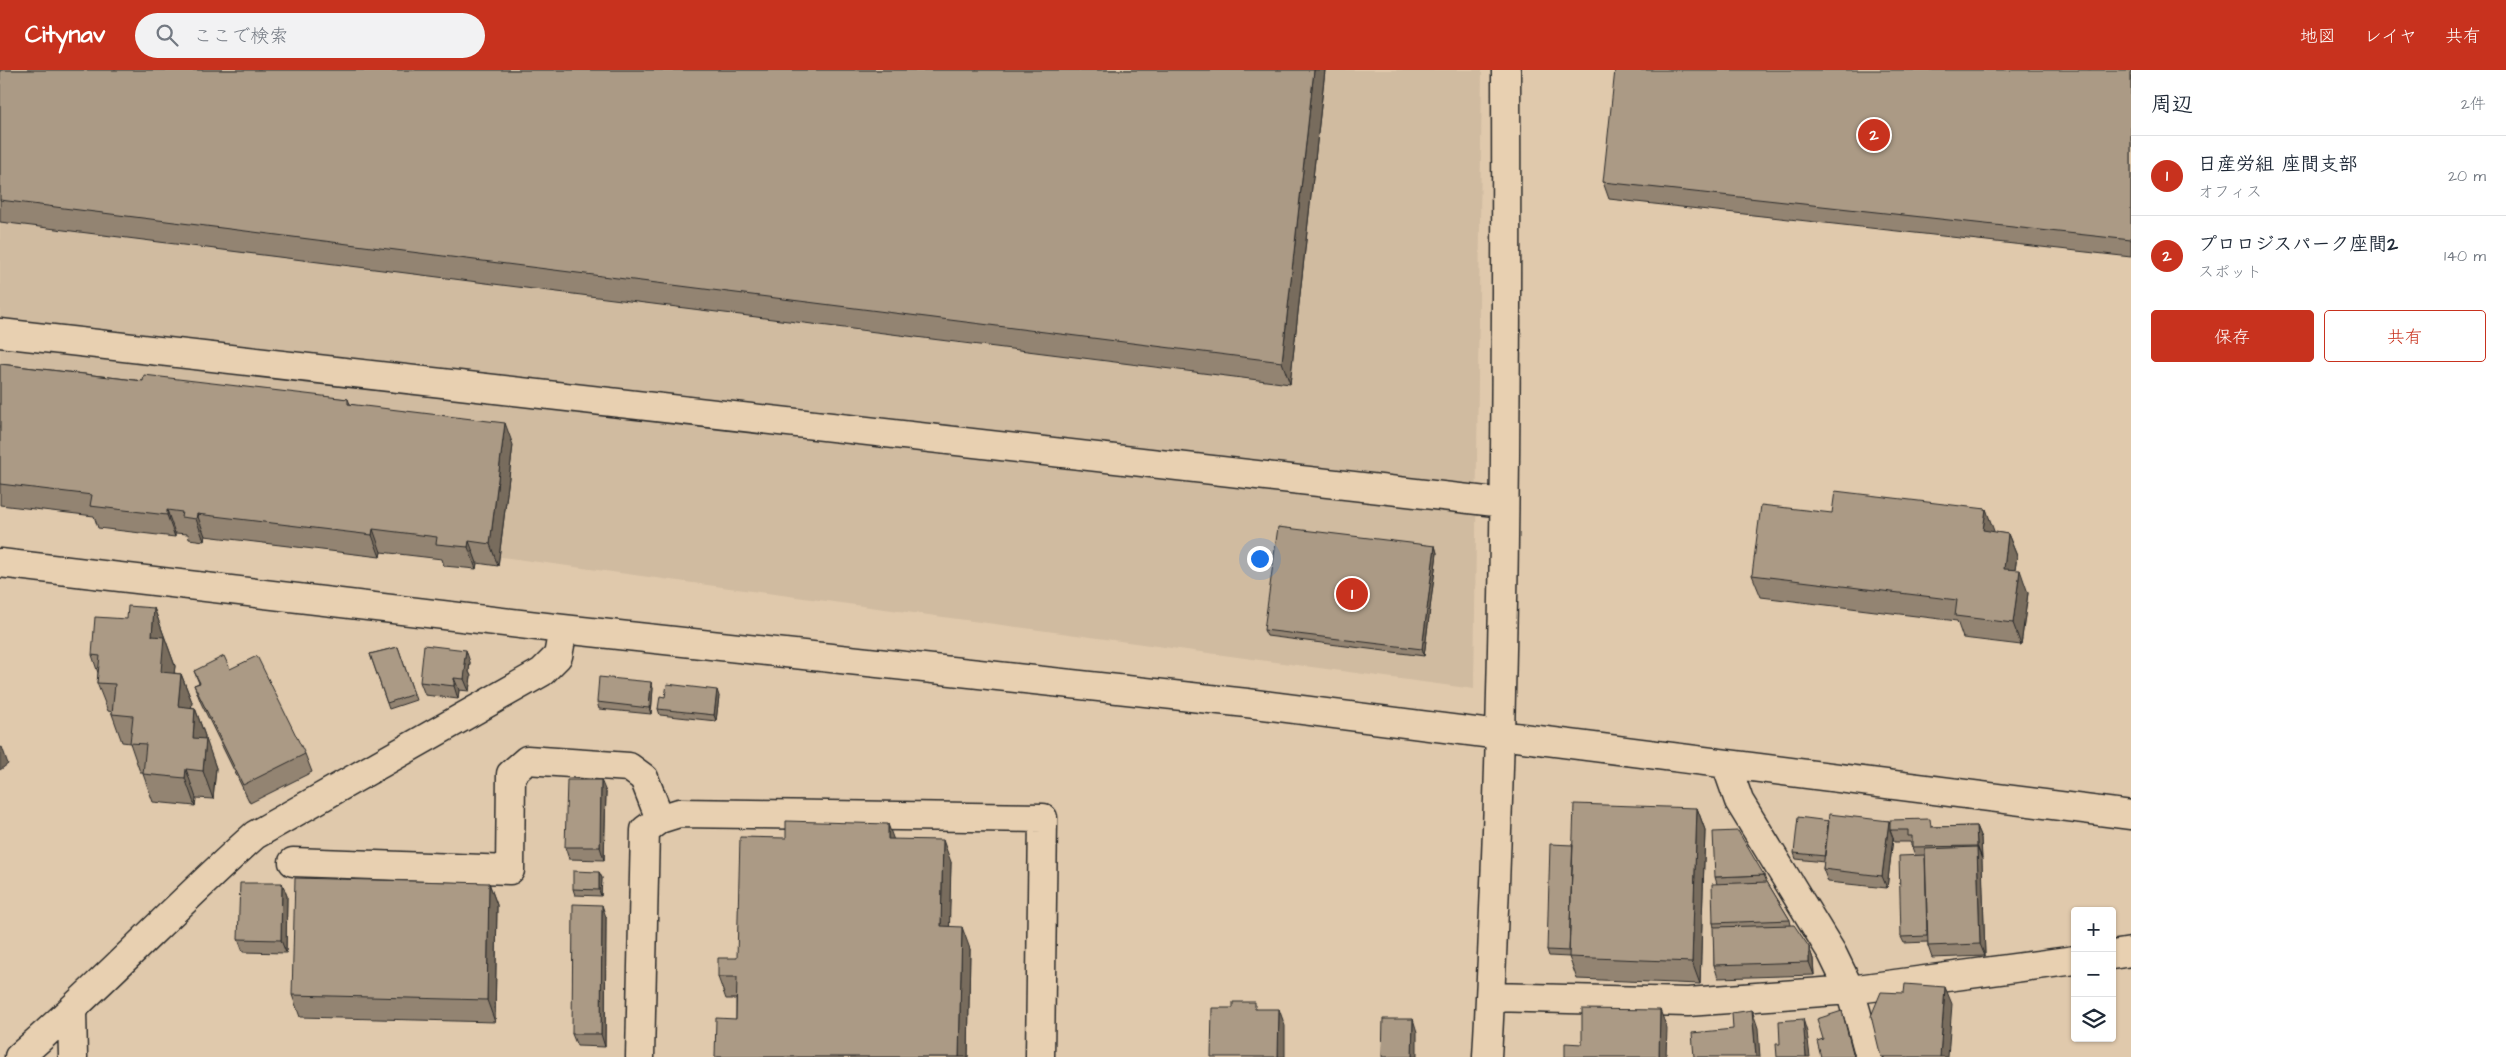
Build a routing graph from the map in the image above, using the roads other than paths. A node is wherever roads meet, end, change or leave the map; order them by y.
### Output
1 (1506, 70) edge
2 (0, 333) edge
3 (1504, 503) junction
4 (0, 564) edge
5 (563, 629) junction
6 (1501, 737) junction
7 (1726, 764) junction
8 (2131, 815) edge
9 (660, 819) junction
10 (293, 862) dead end
11 (2131, 952) edge
12 (2116, 954) edge
13 (2071, 961) edge
14 (1850, 990) junction
15 (1490, 997) junction
16 (72, 1011) junction
17 (19, 1057) edge
18 (73, 1057) edge
19 (640, 1057) edge
20 (1040, 1057) edge
21 (1487, 1057) edge
22 (1870, 1057) edge

1 - 3 street
2 - 3 street
3 - 6 street
4 - 5 street
5 - 6 street
5 - 16 street
6 - 7 street
6 - 15 street
7 - 8 street
7 - 14 street
9 - 10 street
9 - 19 street
9 - 20 street
11 - 12 street
13 - 14 street
14 - 15 street
14 - 22 street
15 - 21 street
16 - 17 street
16 - 18 street

